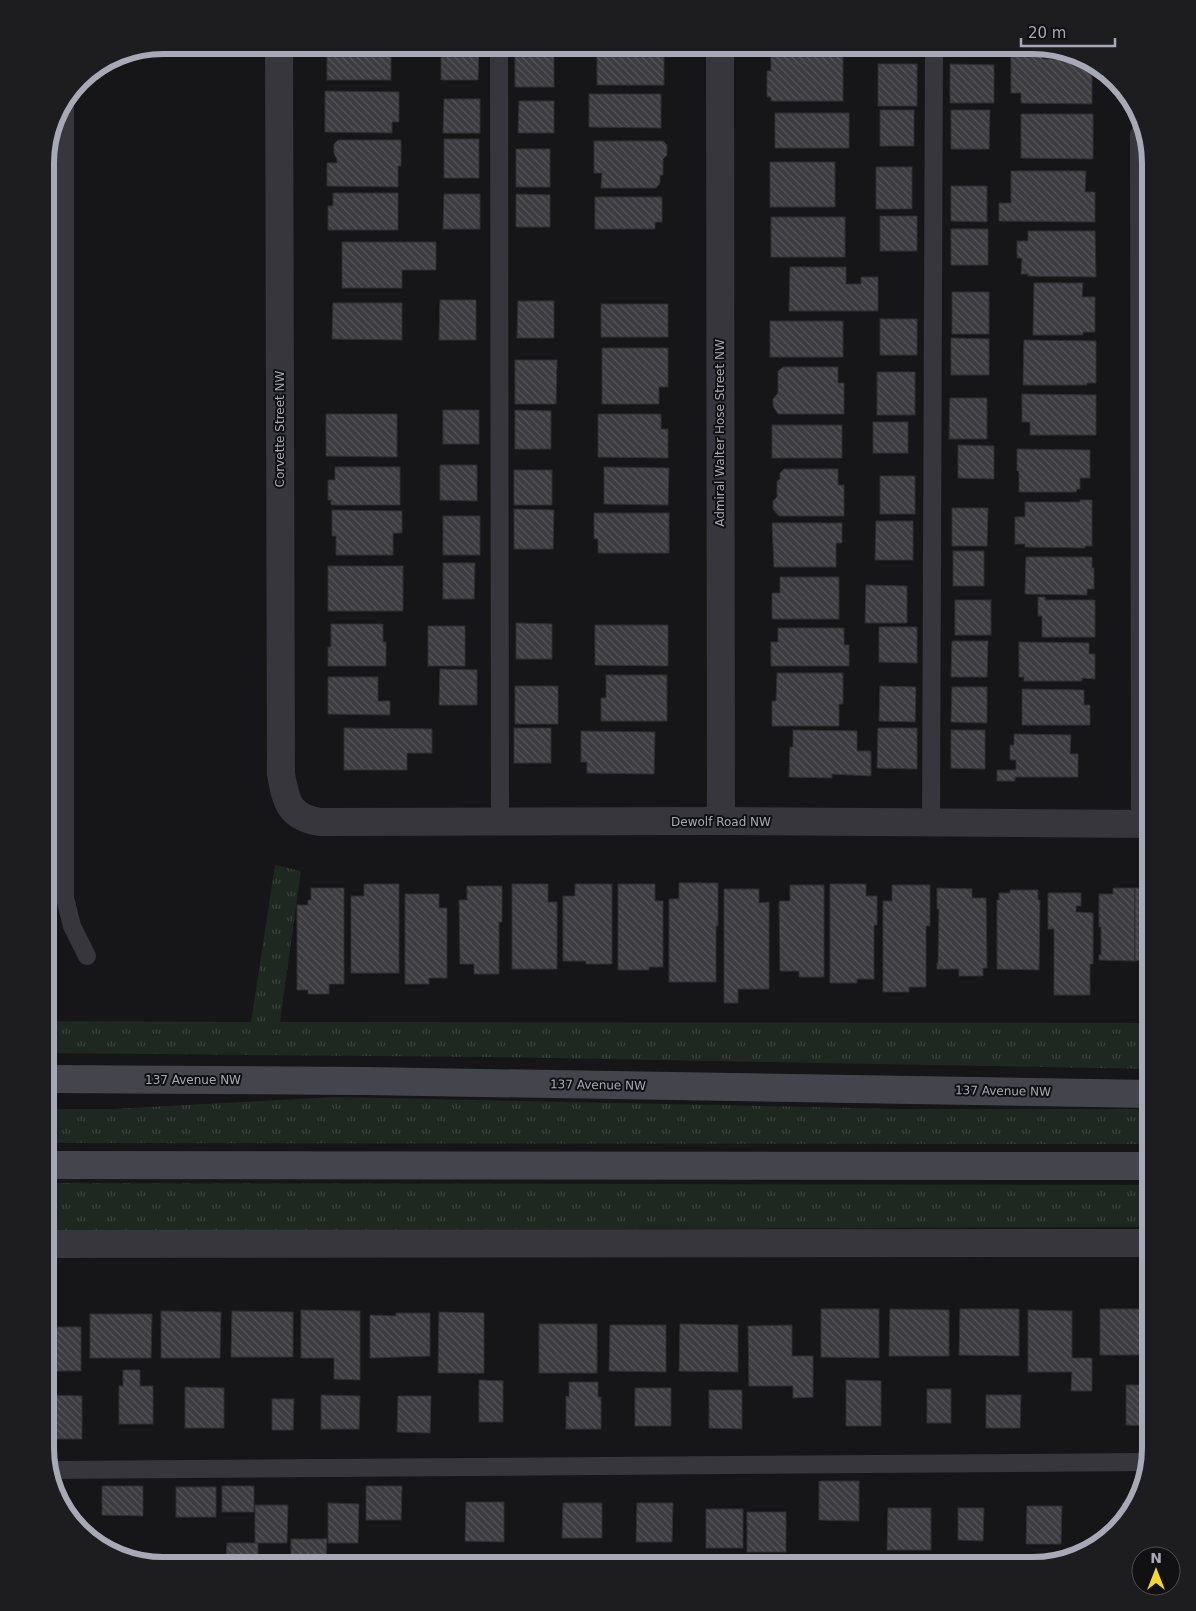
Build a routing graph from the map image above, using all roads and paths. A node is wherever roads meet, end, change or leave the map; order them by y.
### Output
1 (279, 54) edge
2 (500, 54) edge
3 (720, 54) edge
4 (934, 54) edge
5 (65, 114) edge
6 (54, 604) edge
7 (65, 604) junction
8 (293, 811) joint
9 (720, 821) junction
10 (500, 822) junction
11 (931, 823) junction
12 (1142, 824) edge
13 (87, 956) dead end
14 (54, 1079) edge
15 (1142, 1094) edge
16 (54, 1165) edge
17 (1142, 1166) edge
18 (1142, 1243) edge
19 (54, 1244) edge
20 (1141, 1462) edge
21 (56, 1470) edge

1 - 8 street, Corvette Street NW
2 - 10 lane
3 - 9 street, Admiral Walter Hose Street NW
4 - 11 lane
5 - 7 lane
6 - 7 lane
7 - 13 lane
8 - 10 street, Dewolf Road NW
9 - 10 street, Dewolf Road NW
9 - 11 street, Dewolf Road NW
11 - 12 street, Dewolf Road NW
14 - 15 main road, 137 Avenue NW
16 - 17 main road
18 - 19 street
20 - 21 lane

